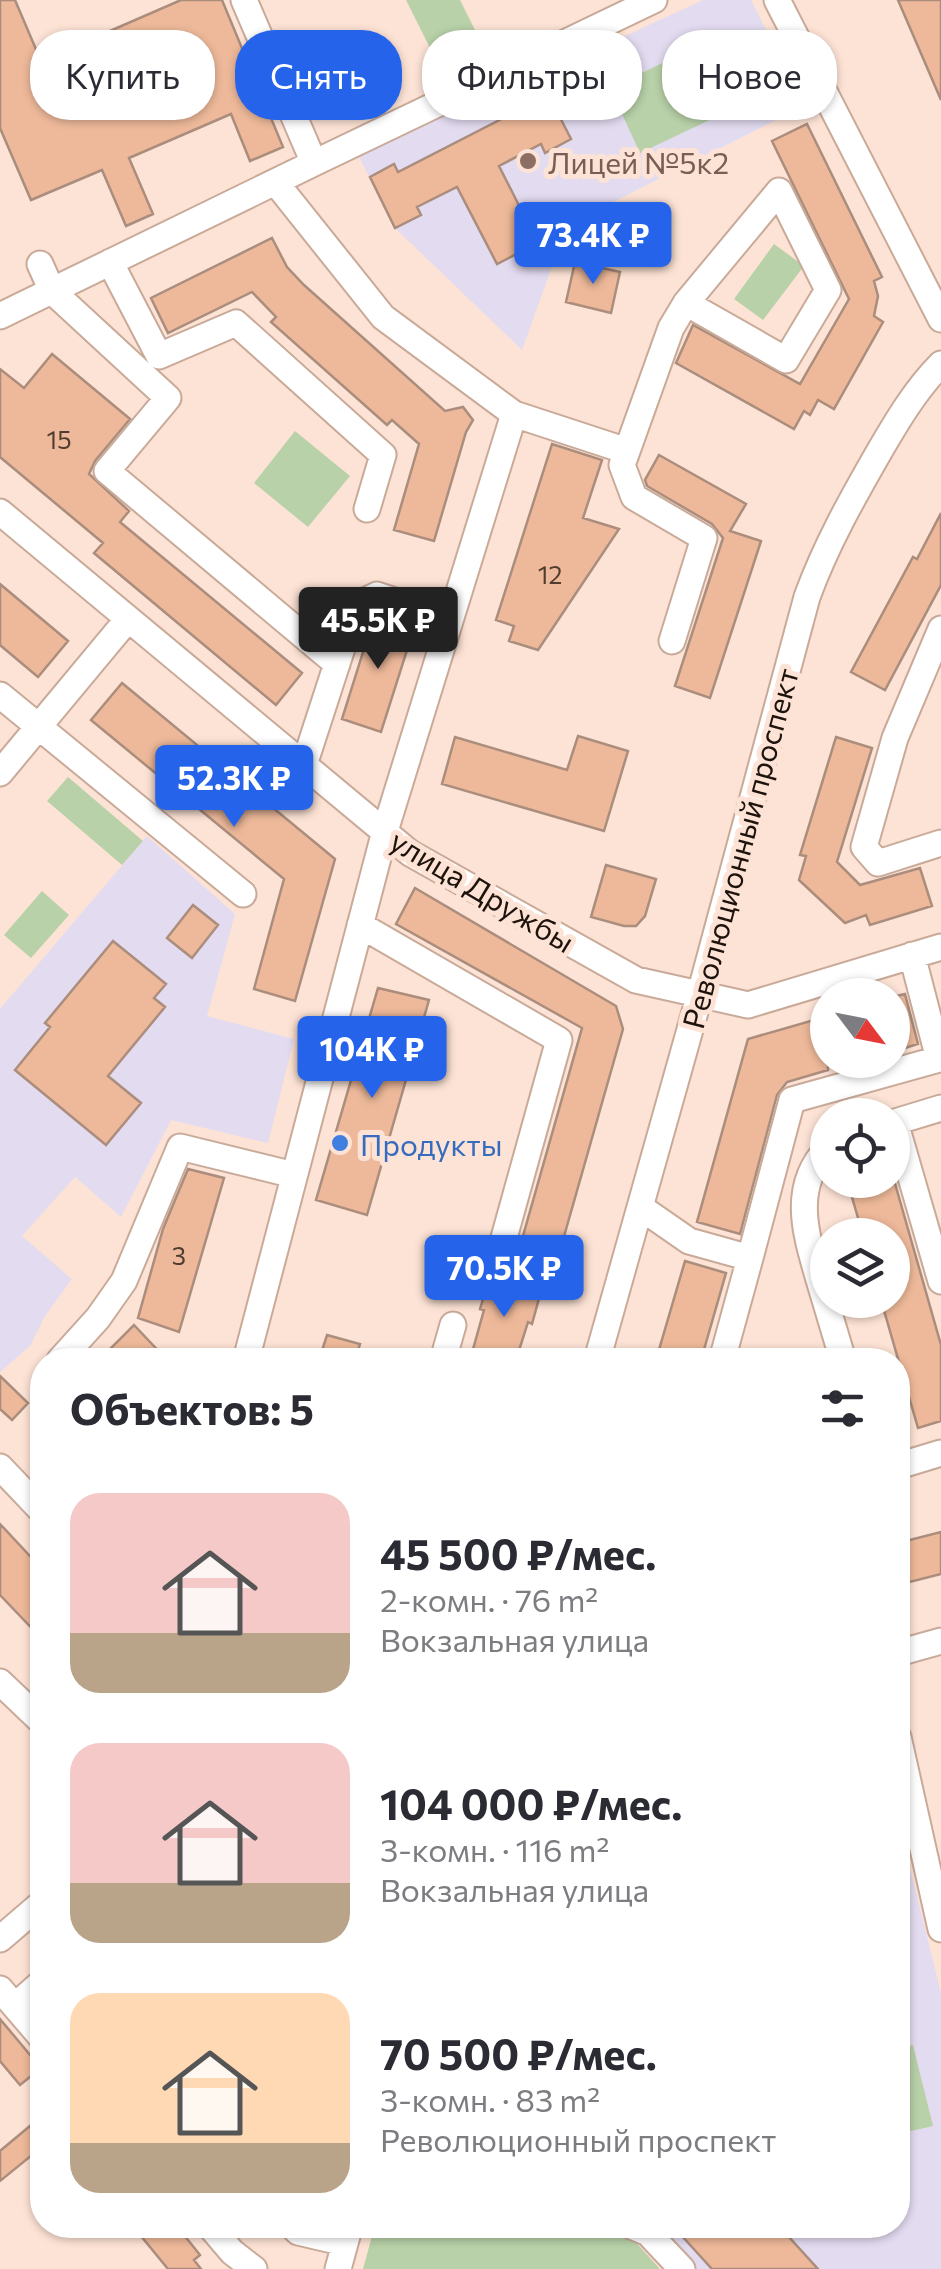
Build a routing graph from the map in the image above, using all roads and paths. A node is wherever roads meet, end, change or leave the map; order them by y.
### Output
1 (244, 0) edge
2 (654, 0) edge
3 (777, 0) edge
4 (314, 164) junction
5 (276, 183) junction
6 (110, 262) junction
7 (40, 264) dead end
8 (52, 290) junction
9 (686, 303) junction
10 (0, 316) edge
11 (941, 320) edge
12 (941, 364) edge
13 (514, 414) junction
14 (627, 451) junction
15 (366, 508) dead end
16 (0, 512) edge
17 (128, 619) junction
18 (450, 619) junction
19 (941, 629) edge
20 (672, 641) dead end
21 (337, 664) junction
22 (0, 695) edge
23 (39, 726) junction
24 (304, 765) junction
25 (0, 773) edge
26 (385, 831) junction
27 (941, 843) edge
28 (242, 894) dead end
29 (360, 924) junction
30 (941, 947) edge
31 (912, 955) junction
32 (700, 994) junction
33 (940, 1063) edge
34 (941, 1108) edge
35 (910, 1117) edge
36 (294, 1175) junction
37 (910, 1176) edge
38 (810, 1178) edge
39 (640, 1207) junction
40 (502, 1245) dead end
41 (750, 1258) junction
42 (941, 1281) edge
43 (453, 1326) dead end
44 (71, 1348) edge
45 (249, 1348) edge
46 (447, 1348) edge
47 (600, 1348) edge
48 (725, 1348) edge
49 (839, 1348) edge
50 (941, 1453) edge
51 (910, 1462) edge
52 (0, 1467) edge
53 (30, 1498) edge
54 (941, 1641) edge
55 (910, 1650) edge
56 (0, 1682) edge
57 (30, 1711) edge
58 (910, 1791) edge
59 (30, 1920) edge
60 (941, 1929) edge
61 (0, 1940) edge
62 (8, 1998) edge
63 (30, 2024) edge
64 (220, 2238) edge
65 (347, 2238) edge
66 (653, 2238) edge
67 (254, 2269) edge
68 (338, 2269) edge
69 (682, 2269) edge

1 - 4 street
2 - 4 street
3 - 11 street
4 - 5 street
5 - 6 street
5 - 13 street
6 - 8 street
6 - 15 street
7 - 8 street
8 - 10 street
8 - 21 street
9 - 9 street
9 - 14 street
12 - 32 street, Революционный проспект
13 - 14 street
13 - 18 street
14 - 20 street
16 - 17 street, улица Дружбы
17 - 23 street
17 - 24 street, улица Дружбы
18 - 21 street
18 - 26 street
19 - 27 street
21 - 24 street
22 - 23 street
23 - 25 street
23 - 28 street
24 - 26 street, улица Дружбы
26 - 29 street
26 - 32 street, улица Дружбы
29 - 36 street
29 - 40 street
30 - 31 street, улица Дружбы
31 - 32 street, улица Дружбы
31 - 33 street
32 - 39 street, Революционный проспект
33 - 41 street
34 - 35 street
36 - 44 street
36 - 45 street
37 - 42 street
38 - 49 street
39 - 41 street
39 - 47 street, Революционный проспект
41 - 48 street
43 - 46 street
50 - 51 street
52 - 53 street
54 - 55 street
56 - 57 street
58 - 60 street
59 - 61 street
62 - 63 street
64 - 67 street
65 - 68 street
66 - 69 street

